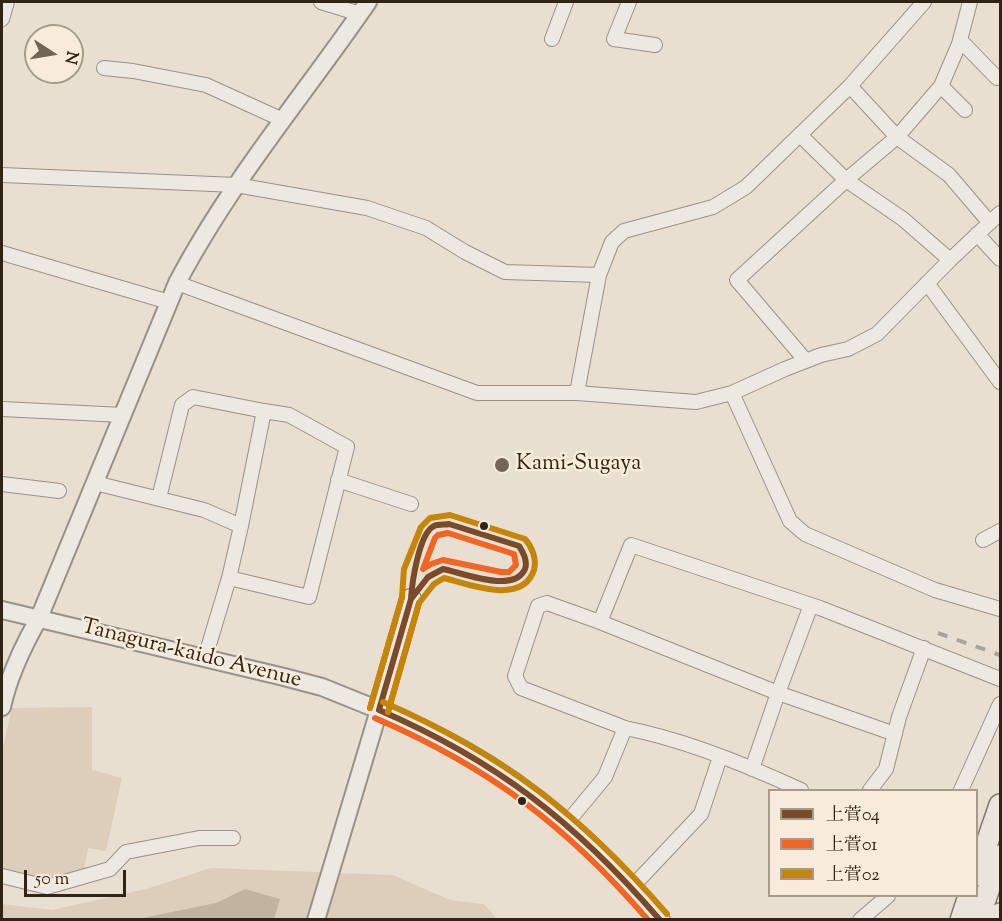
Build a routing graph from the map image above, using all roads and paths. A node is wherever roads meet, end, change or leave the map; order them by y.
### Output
1 (7, 2) edge
2 (321, 2) edge
3 (566, 2) edge
4 (629, 2) edge
5 (924, 2) edge
6 (970, 2) edge
7 (364, 8) edge
8 (2, 20) edge
9 (552, 39) dead end
10 (960, 40) junction
11 (655, 45) dead end
12 (104, 68) dead end
13 (997, 78) dead end
14 (850, 86) junction
15 (941, 87) junction
16 (965, 110) dead end
17 (283, 120) junction
18 (800, 135) junction
19 (897, 137) junction
20 (2, 175) edge
21 (846, 180) junction
22 (236, 185) junction
23 (1000, 213) edge
24 (990, 223) junction
25 (977, 234) junction
26 (2, 254) edge
27 (1000, 259) edge
28 (950, 260) junction
29 (599, 275) junction
30 (177, 283) junction
31 (927, 283) junction
32 (169, 302) junction
33 (806, 361) junction
34 (1000, 381) edge
35 (577, 393) junction
36 (732, 393) junction
37 (2, 409) edge
38 (264, 411) junction
39 (123, 415) junction
40 (338, 480) junction
41 (95, 483) junction
42 (2, 484) edge
43 (59, 491) dead end
44 (159, 498) junction
45 (411, 504) dead end
46 (241, 526) junction
47 (1000, 531) edge
48 (984, 540) dead end
49 (229, 578) junction
50 (411, 599) dead end
51 (811, 605) junction
52 (1000, 609) edge
53 (2, 610) edge
54 (39, 618) junction
55 (600, 622) junction
56 (924, 648) junction
57 (206, 658) junction
58 (1000, 679) edge
59 (778, 693) junction
60 (1000, 704) edge
61 (2, 706) edge
62 (379, 710) junction
63 (625, 728) junction
64 (895, 734) junction
65 (720, 757) junction
66 (752, 769) junction
67 (799, 789) edge
68 (871, 789) edge
69 (961, 789) edge
70 (1000, 805) edge
71 (567, 824) junction
72 (233, 837) dead end
73 (1000, 856) edge
74 (978, 869) edge
75 (2, 876) edge
76 (632, 887) junction
77 (887, 897) edge
78 (969, 897) edge
79 (1000, 914) edge
80 (316, 920) edge
81 (660, 920) edge
82 (860, 920) edge
83 (961, 920) edge
84 (978, 920) edge
85 (999, 920) edge

1 - 8 street
2 - 7 street
3 - 9 street
4 - 11 street
5 - 14 street
6 - 10 street
7 - 17 street
10 - 13 street
10 - 15 street
12 - 17 street
14 - 18 street
14 - 19 street
15 - 16 street
15 - 19 street
17 - 22 street
18 - 21 street
18 - 29 street
19 - 21 street
19 - 24 street
20 - 22 street
21 - 28 street
21 - 33 street
22 - 29 street
22 - 30 street
23 - 24 street
24 - 25 street
25 - 27 street
25 - 28 street
26 - 32 street
28 - 31 street
29 - 35 street
30 - 32 street
30 - 35 street
31 - 33 street
31 - 34 street
32 - 39 street
33 - 36 street
35 - 36 street
36 - 52 street
37 - 39 street
38 - 40 street
38 - 44 street
38 - 46 street
39 - 41 street
40 - 45 street
40 - 49 street
41 - 44 street
41 - 54 street
42 - 43 street
44 - 46 street
46 - 49 street
47 - 48 street
49 - 57 street
50 - 62 main road
51 - 55 street
51 - 56 street
51 - 59 street
53 - 54 street, Tanagura-kaido Avenue
54 - 57 street, Tanagura-kaido Avenue
54 - 61 street
55 - 59 street
55 - 63 street
56 - 58 street
56 - 64 street
57 - 62 street, Tanagura-kaido Avenue
59 - 64 street
59 - 66 street
60 - 69 street
62 - 71 main road
62 - 80 street
63 - 65 street
63 - 71 street
64 - 68 street
65 - 66 street
65 - 76 street
66 - 67 street
70 - 74 main road
71 - 76 main road
72 - 75 street
73 - 84 main road
76 - 81 main road
77 - 82 street
78 - 83 main road
79 - 85 main road

